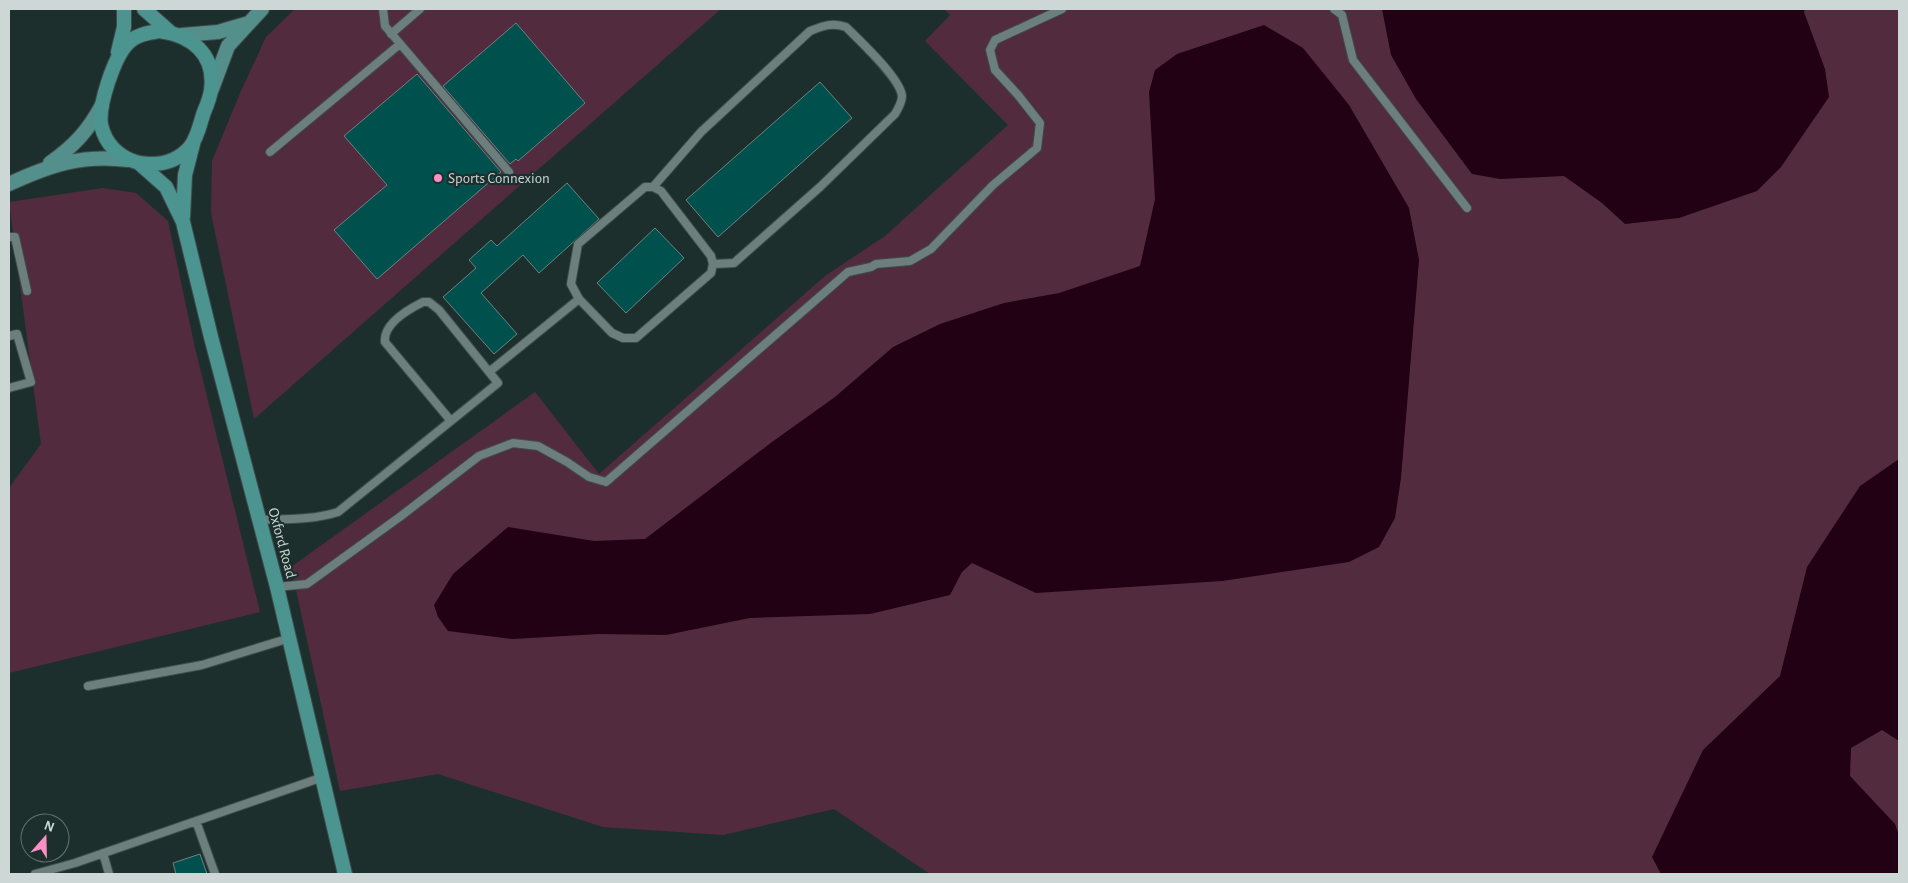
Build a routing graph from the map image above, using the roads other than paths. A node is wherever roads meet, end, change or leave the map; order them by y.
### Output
1 (124, 9) edge
2 (144, 9) edge
3 (262, 9) edge
4 (383, 9) edge
5 (420, 9) edge
6 (1062, 9) edge
7 (1334, 9) edge
8 (249, 23) junction
9 (176, 34) junction
10 (391, 34) junction
11 (400, 44) junction
12 (115, 65) junction
13 (211, 92) junction
14 (102, 105) junction
15 (195, 139) junction
16 (270, 152) dead end
17 (134, 162) junction
18 (41, 169) junction
19 (509, 172) dead end
20 (9, 184) edge
21 (653, 187) junction
22 (1467, 208) dead end
23 (183, 222) junction
24 (9, 237) edge
25 (713, 264) junction
26 (28, 291) dead end
27 (579, 299) junction
28 (9, 336) edge
29 (490, 372) junction
30 (9, 388) edge
31 (450, 421) junction
32 (259, 520) junction
33 (277, 587) junction
34 (290, 638) junction
35 (88, 686) dead end
36 (323, 777) junction
37 (196, 821) junction
38 (103, 853) junction
39 (35, 874) edge
40 (110, 874) edge
41 (215, 874) edge
42 (345, 874) edge

1 - 12 highway
2 - 9 highway
3 - 8 main road
4 - 10 lane
5 - 10 lane
6 - 33 lane
7 - 22 lane
8 - 9 main road
8 - 13 main road
9 - 12 highway
9 - 13 highway
10 - 11 lane
11 - 16 lane
11 - 19 lane
12 - 14 highway
13 - 15 highway
14 - 17 highway
14 - 18 main road
15 - 17 highway
15 - 23 highway, Oxford Road
17 - 18 main road
17 - 23 highway, Oxford Road
18 - 20 main road
21 - 25 lane
21 - 25 lane
21 - 27 lane
23 - 32 highway, Oxford Road
24 - 26 lane
25 - 27 lane
27 - 29 lane
28 - 30 lane
29 - 31 lane
29 - 31 lane
31 - 32 lane
32 - 33 highway, Oxford Road
33 - 34 highway, Oxford Road
34 - 35 lane
34 - 36 highway, Oxford Road
36 - 37 lane
36 - 42 highway, Oxford Road
37 - 38 lane
37 - 41 lane
38 - 39 lane
38 - 40 lane

